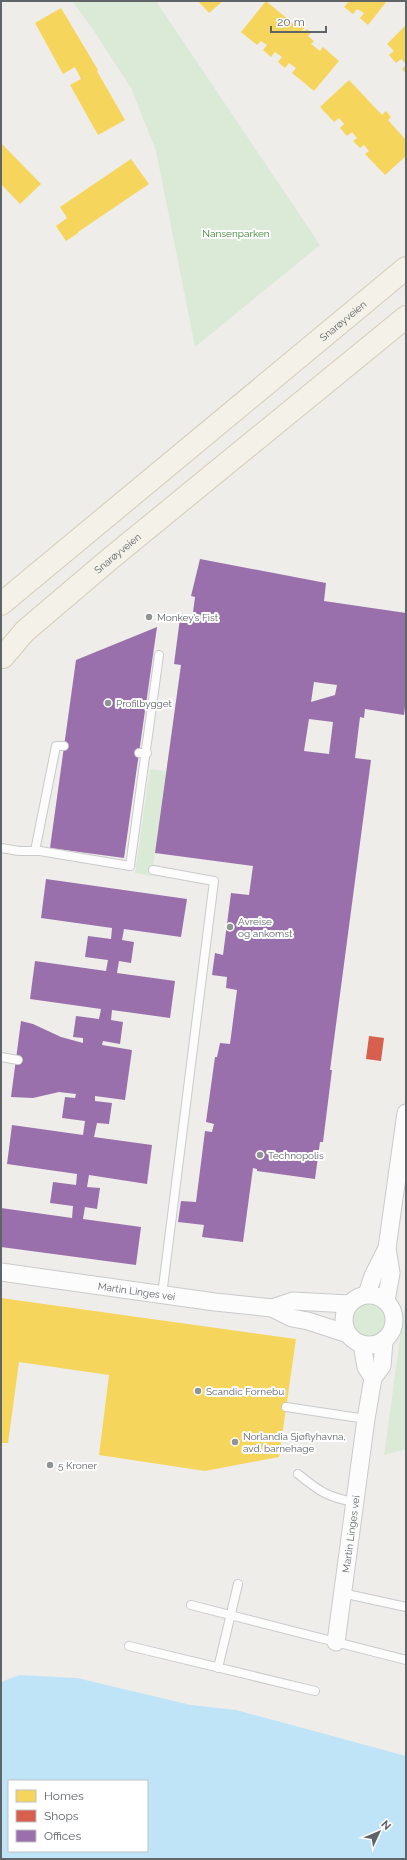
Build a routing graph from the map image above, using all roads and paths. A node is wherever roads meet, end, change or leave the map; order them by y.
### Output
1 (406, 268) edge
2 (406, 317) edge
3 (1, 604) edge
4 (159, 655) dead end
5 (2, 659) edge
6 (64, 746) dead end
7 (1, 848) edge
8 (35, 851) junction
9 (153, 870) dead end
10 (1, 1057) edge
11 (18, 1060) dead end
12 (406, 1113) edge
13 (402, 1172) edge
14 (387, 1248) junction
15 (1, 1272) edge
16 (367, 1294) junction
17 (162, 1295) junction
18 (349, 1304) junction
19 (272, 1308) junction
20 (395, 1309) edge
21 (348, 1334) junction
22 (393, 1337) edge
23 (362, 1344) junction
24 (373, 1378) junction
25 (286, 1407) dead end
26 (366, 1419) junction
27 (298, 1474) dead end
28 (354, 1502) junction
29 (238, 1584) dead end
30 (342, 1593) junction
31 (191, 1605) dead end
32 (406, 1607) edge
33 (231, 1615) junction
34 (336, 1642) junction
35 (129, 1646) dead end
36 (406, 1660) edge
37 (218, 1668) junction
38 (315, 1691) dead end

1 - 3 main road, Snarøyveien
2 - 5 main road, Snarøyveien
4 - 8 lane
6 - 8 lane
7 - 8 lane
9 - 17 lane
10 - 11 lane
12 - 13 street
13 - 14 street
14 - 16 street
14 - 20 street
15 - 17 street, Martin Linges vei
16 - 18 street
16 - 20 street
17 - 19 street, Martin Linges vei
18 - 19 street, Martin Linges vei
18 - 21 street
19 - 21 street, Martin Linges vei
20 - 22 street
21 - 23 street
22 - 23 street
22 - 24 street, Martin Linges vei
23 - 24 street
24 - 26 street, Martin Linges vei
25 - 26 lane
26 - 28 street, Martin Linges vei
27 - 28 lane
28 - 30 street, Martin Linges vei
29 - 33 lane
30 - 32 lane
30 - 34 street, Martin Linges vei
31 - 33 lane
33 - 34 lane
33 - 37 lane
34 - 36 lane
35 - 37 lane
37 - 38 lane

